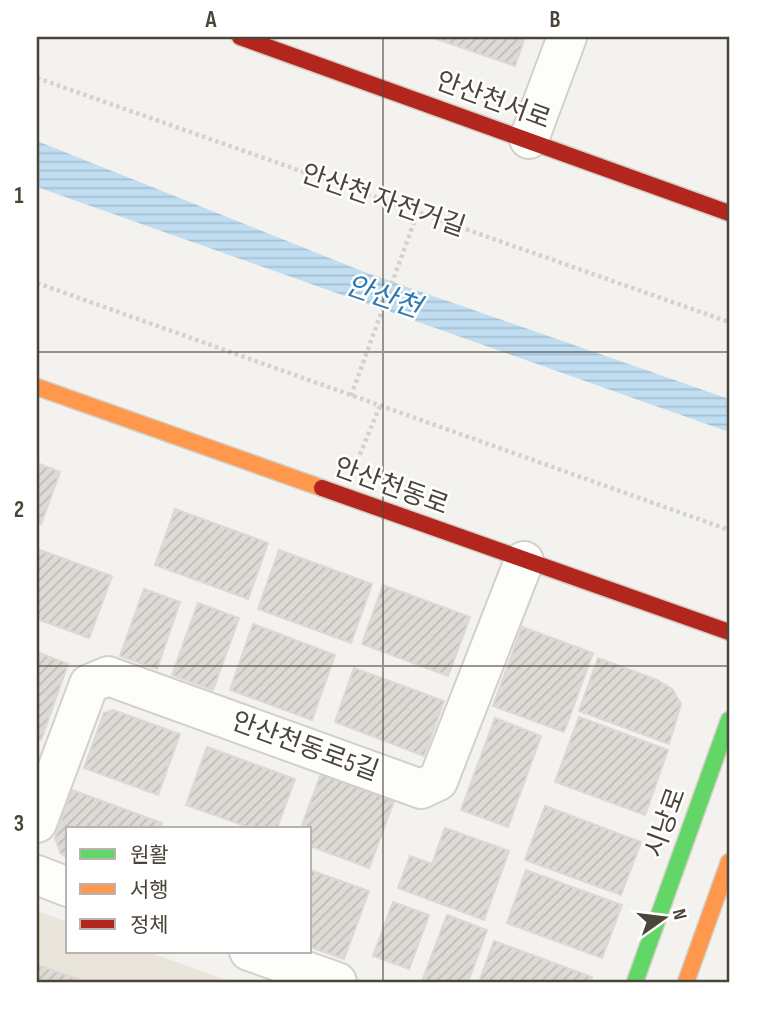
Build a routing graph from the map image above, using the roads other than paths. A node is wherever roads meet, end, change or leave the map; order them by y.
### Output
1 (240, 37) edge
2 (567, 37) edge
3 (529, 139) junction
4 (729, 213) edge
5 (37, 387) edge
6 (524, 561) junction
7 (729, 632) edge
8 (729, 720) edge
9 (37, 823) edge
10 (729, 862) edge
11 (37, 875) edge
12 (66, 886) edge
13 (255, 953) edge
14 (337, 982) edge
15 (635, 982) edge
16 (686, 982) edge

1 - 3 street, 안산천서로
2 - 3 street
3 - 4 street, 안산천서로
5 - 6 street, 안산천동로
6 - 7 street, 안산천동로
6 - 9 street, 안산천동로5길
8 - 15 street, 시낭로
10 - 16 street
11 - 12 street
13 - 14 street

